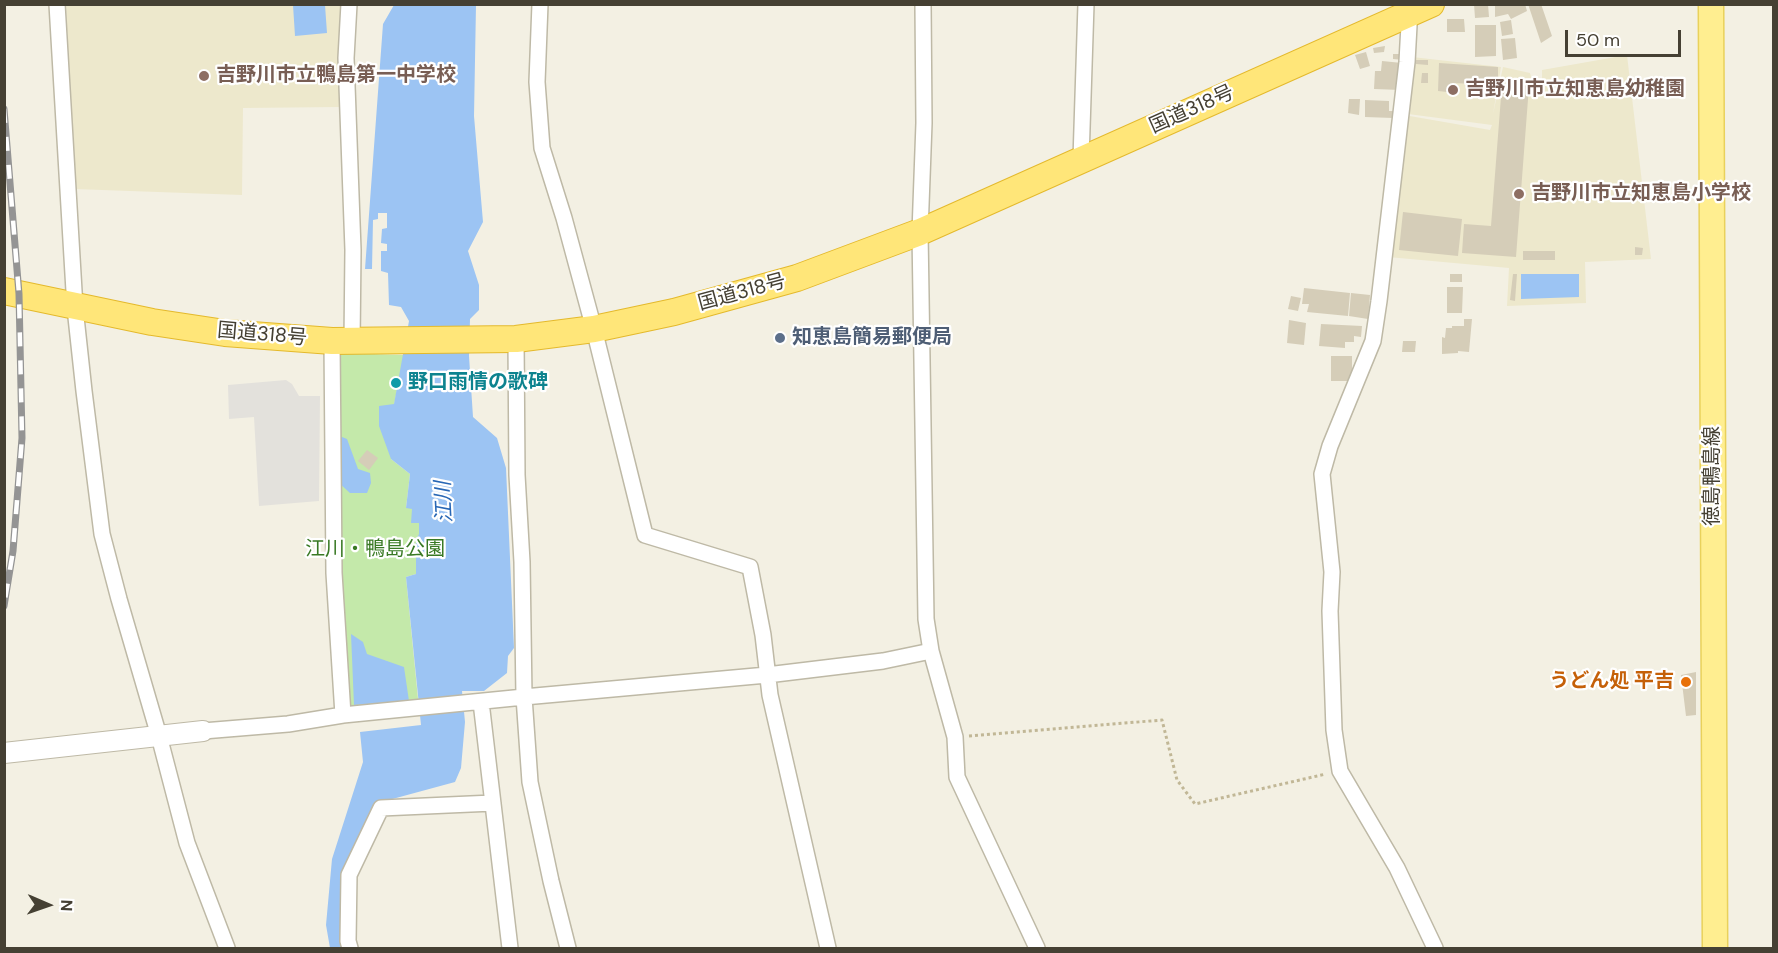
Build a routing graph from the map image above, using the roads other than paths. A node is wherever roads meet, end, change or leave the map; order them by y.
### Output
1 (57, 4) edge
2 (349, 4) edge
3 (540, 4) edge
4 (923, 4) edge
5 (1086, 4) edge
6 (1710, 4) edge
7 (1417, 8) edge
8 (1081, 159) junction
9 (920, 232) junction
10 (4, 291) edge
11 (75, 308) junction
12 (594, 330) junction
13 (516, 339) junction
14 (342, 342) junction
15 (930, 651) junction
16 (767, 675) junction
17 (524, 697) junction
18 (476, 702) junction
19 (343, 716) junction
20 (203, 731) joint
21 (159, 736) junction
22 (4, 753) edge
23 (493, 803) junction
24 (227, 948) edge
25 (350, 948) edge
26 (510, 948) edge
27 (568, 948) edge
28 (828, 948) edge
29 (1037, 948) edge
30 (1435, 948) edge
31 (1715, 948) edge

1 - 11 street
2 - 14 street
3 - 12 street
4 - 9 street
5 - 8 street
6 - 31 main road, 徳島鴨島線
7 - 8 highway, 国道318号
7 - 30 street
8 - 9 highway, 国道318号
9 - 12 highway, 国道318号
9 - 15 street
10 - 11 highway, 国道318号
11 - 14 highway, 国道318号
11 - 21 street
12 - 13 highway, 国道318号
12 - 16 street
13 - 14 highway, 国道318号
13 - 17 street
14 - 19 street
15 - 16 street
15 - 29 street
16 - 17 street
16 - 28 street
17 - 18 street
17 - 27 street
18 - 19 street
18 - 23 street
19 - 20 street
20 - 21 street
21 - 22 street
21 - 24 street
23 - 25 street
23 - 26 street

